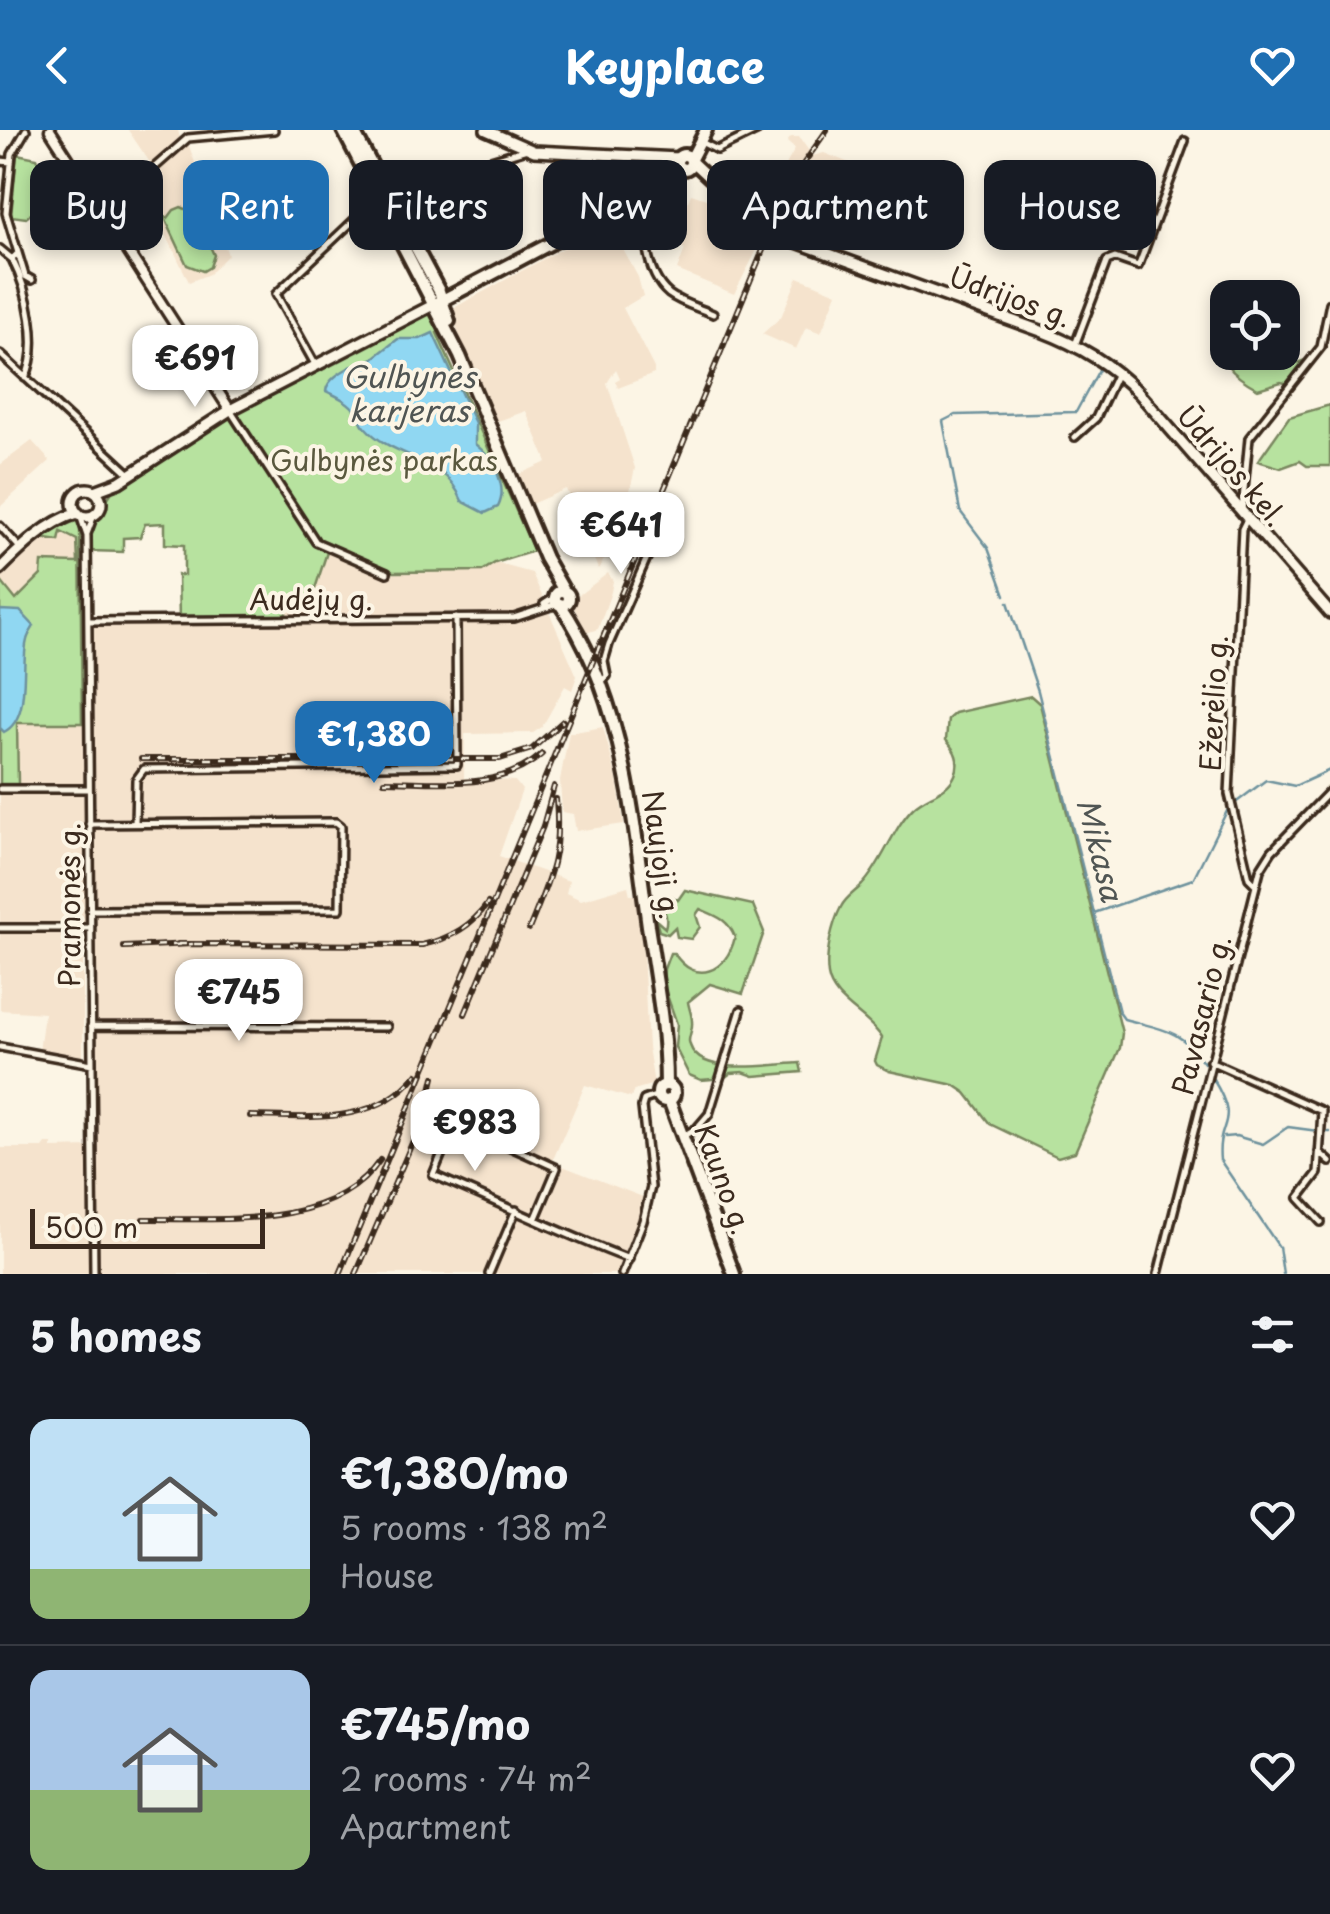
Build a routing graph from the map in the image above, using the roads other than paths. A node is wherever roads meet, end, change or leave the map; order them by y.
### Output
1 (26, 130) edge
2 (50, 130) edge
3 (183, 130) edge
4 (274, 130) edge
5 (344, 130) edge
6 (352, 130) edge
7 (486, 130) edge
8 (706, 130) edge
9 (758, 130) edge
10 (188, 138) junction
11 (1185, 141) dead end
12 (701, 142) junction
13 (526, 149) junction
14 (68, 160) edge
15 (163, 160) edge
16 (362, 160) edge
17 (366, 160) edge
18 (488, 160) edge
19 (667, 160) edge
20 (681, 160) edge
21 (0, 161) edge
22 (11, 162) junction
23 (687, 164) edge
24 (349, 230) edge
25 (543, 247) edge
26 (0, 249) edge
27 (125, 250) edge
28 (406, 250) edge
29 (411, 250) edge
30 (648, 250) edge
31 (18, 253) junction
32 (12, 259) junction
33 (32, 280) dead end
34 (438, 302) junction
35 (1330, 302) edge
36 (713, 314) dead end
37 (1075, 345) junction
38 (0, 354) edge
39 (316, 366) junction
40 (1117, 372) junction
41 (25, 378) junction
42 (1138, 393) joint
43 (230, 410) junction
44 (1076, 436) dead end
45 (131, 474) junction
46 (118, 482) junction
47 (85, 492) junction
48 (672, 500) dead end
49 (101, 504) junction
50 (79, 514) junction
51 (94, 515) junction
52 (1244, 515) junction
53 (56, 522) junction
54 (0, 526) edge
55 (87, 536) junction
56 (21, 549) junction
57 (0, 570) edge
58 (387, 572) dead end
59 (560, 599) junction
60 (1330, 613) edge
61 (456, 618) junction
62 (88, 622) junction
63 (598, 682) junction
64 (0, 789) edge
65 (89, 789) junction
66 (1330, 790) edge
67 (89, 824) junction
68 (136, 824) junction
69 (1256, 885) junction
70 (90, 910) junction
71 (0, 928) edge
72 (90, 928) junction
73 (741, 1010) dead end
74 (91, 1026) junction
75 (387, 1026) dead end
76 (0, 1047) edge
77 (1210, 1062) junction
78 (92, 1064) junction
79 (664, 1093) junction
80 (682, 1136) junction
81 (1320, 1152) junction
82 (1330, 1162) edge
83 (516, 1210) junction
84 (535, 1220) junction
85 (1321, 1222) dead end
86 (628, 1259) junction
87 (94, 1274) edge
88 (489, 1274) edge
89 (622, 1274) edge
90 (734, 1274) edge
91 (1158, 1274) edge

1 - 22 street
2 - 14 street
3 - 10 street
4 - 10 street
5 - 16 main road, Naujoji g.
6 - 17 main road, Naujoji g.
7 - 13 main road, Ūdrijos g.
8 - 12 main road
9 - 12 street
10 - 15 street
11 - 37 street
12 - 20 main road
13 - 18 street
13 - 19 main road, Ūdrijos g.
21 - 22 street
22 - 31 street
23 - 37 main road, Ūdrijos g.
24 - 39 street
25 - 34 main road
26 - 32 street
27 - 43 street
28 - 34 main road, Naujoji g.
29 - 34 main road, Naujoji g.
30 - 36 street
31 - 32 street
31 - 33 street
32 - 41 street
34 - 39 main road
34 - 59 main road, Naujoji g.
35 - 52 street, Ežerėlio g.
37 - 40 main road, Ūdrijos g.
38 - 41 street
39 - 43 main road
40 - 42 main road, Ūdrijos g.
40 - 44 street
41 - 45 street
42 - 52 main road, Ūdrijos kel.
43 - 45 main road
43 - 58 street
45 - 46 main road
46 - 47 main road
46 - 49 main road
47 - 49 main road
47 - 50 main road
47 - 53 main road
48 - 63 street
49 - 51 main road
50 - 51 main road
50 - 53 main road
50 - 55 street
51 - 55 street
52 - 60 main road, Ūdrijos kel.
52 - 69 street, Ežerėlio g.
53 - 56 main road
54 - 56 street
55 - 62 street, Pramonės g.
56 - 57 main road
59 - 61 street, Audėjų g.
59 - 63 main road, Naujoji g.
61 - 62 street, Audėjų g.
61 - 68 street
62 - 65 street, Pramonės g.
63 - 79 main road, Naujoji g.
64 - 65 street
65 - 67 street, Pramonės g.
66 - 69 street, Pavasario g.
67 - 68 street
67 - 70 street, Pramonės g.
68 - 70 street
69 - 77 street, Pavasario g.
70 - 72 street, Pramonės g.
71 - 72 street
72 - 74 street, Pramonės g.
73 - 80 street
74 - 75 street
74 - 78 street, Pramonės g.
76 - 78 street
77 - 81 street
77 - 91 street, Pavasario g.
78 - 87 street, Pramonės g.
79 - 80 main road, Kauno g.
79 - 86 street, Naujoji g.
80 - 90 main road, Kauno g.
81 - 82 street
81 - 85 street
83 - 84 street
83 - 84 street
83 - 88 street
84 - 86 street
86 - 89 street, Naujoji g.

